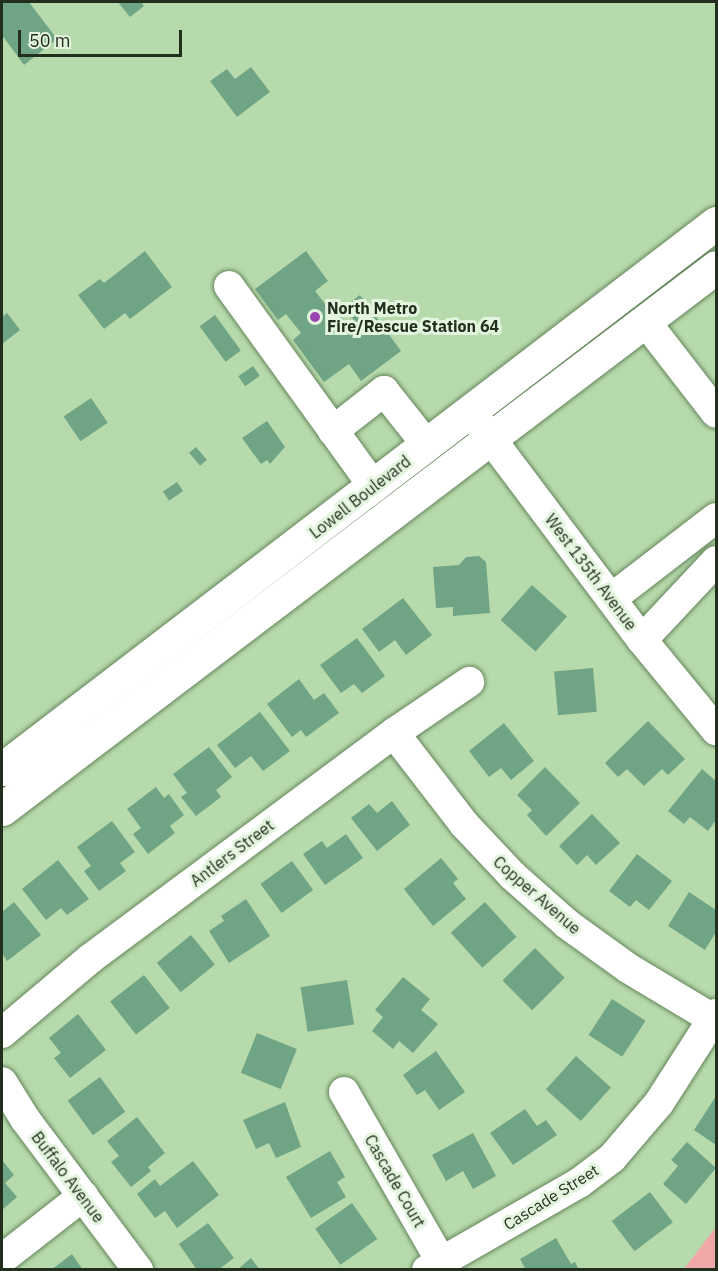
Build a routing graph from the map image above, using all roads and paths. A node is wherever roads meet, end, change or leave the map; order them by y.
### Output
1 (717, 223) edge
2 (717, 267) edge
3 (229, 286) dead end
4 (645, 321) junction
5 (470, 411) junction
6 (717, 413) edge
7 (333, 431) junction
8 (491, 439) junction
9 (427, 446) junction
10 (374, 487) junction
11 (717, 519) edge
12 (717, 561) edge
13 (612, 598) junction
14 (642, 640) junction
15 (469, 682) dead end
16 (717, 730) edge
17 (394, 733) junction
18 (2, 769) edge
19 (2, 809) edge
20 (715, 1017) edge
21 (2, 1033) edge
22 (2, 1082) edge
23 (344, 1092) dead end
24 (84, 1196) junction
25 (2, 1259) edge
26 (438, 1267) edge
27 (138, 1269) edge

1 - 5 main road, Lowell Boulevard
2 - 4 main road, Lowell Boulevard
3 - 7 street
4 - 6 street
4 - 8 main road, Lowell Boulevard
5 - 8 street, West 135th Avenue
5 - 9 main road, Lowell Boulevard
7 - 9 street
7 - 10 street
8 - 13 street, West 135th Avenue
8 - 19 main road, Lowell Boulevard
9 - 10 main road, Lowell Boulevard
10 - 18 main road, Lowell Boulevard
11 - 13 street
12 - 14 street
13 - 14 street, West 135th Avenue
14 - 16 street, West 135th Avenue
15 - 17 street, Antlers Street
17 - 20 street, Copper Avenue
17 - 21 street, Antlers Street
20 - 26 street, Cascade Street
22 - 24 street, Buffalo Avenue
23 - 26 street, Cascade Court
24 - 25 street
24 - 27 street, Buffalo Avenue

